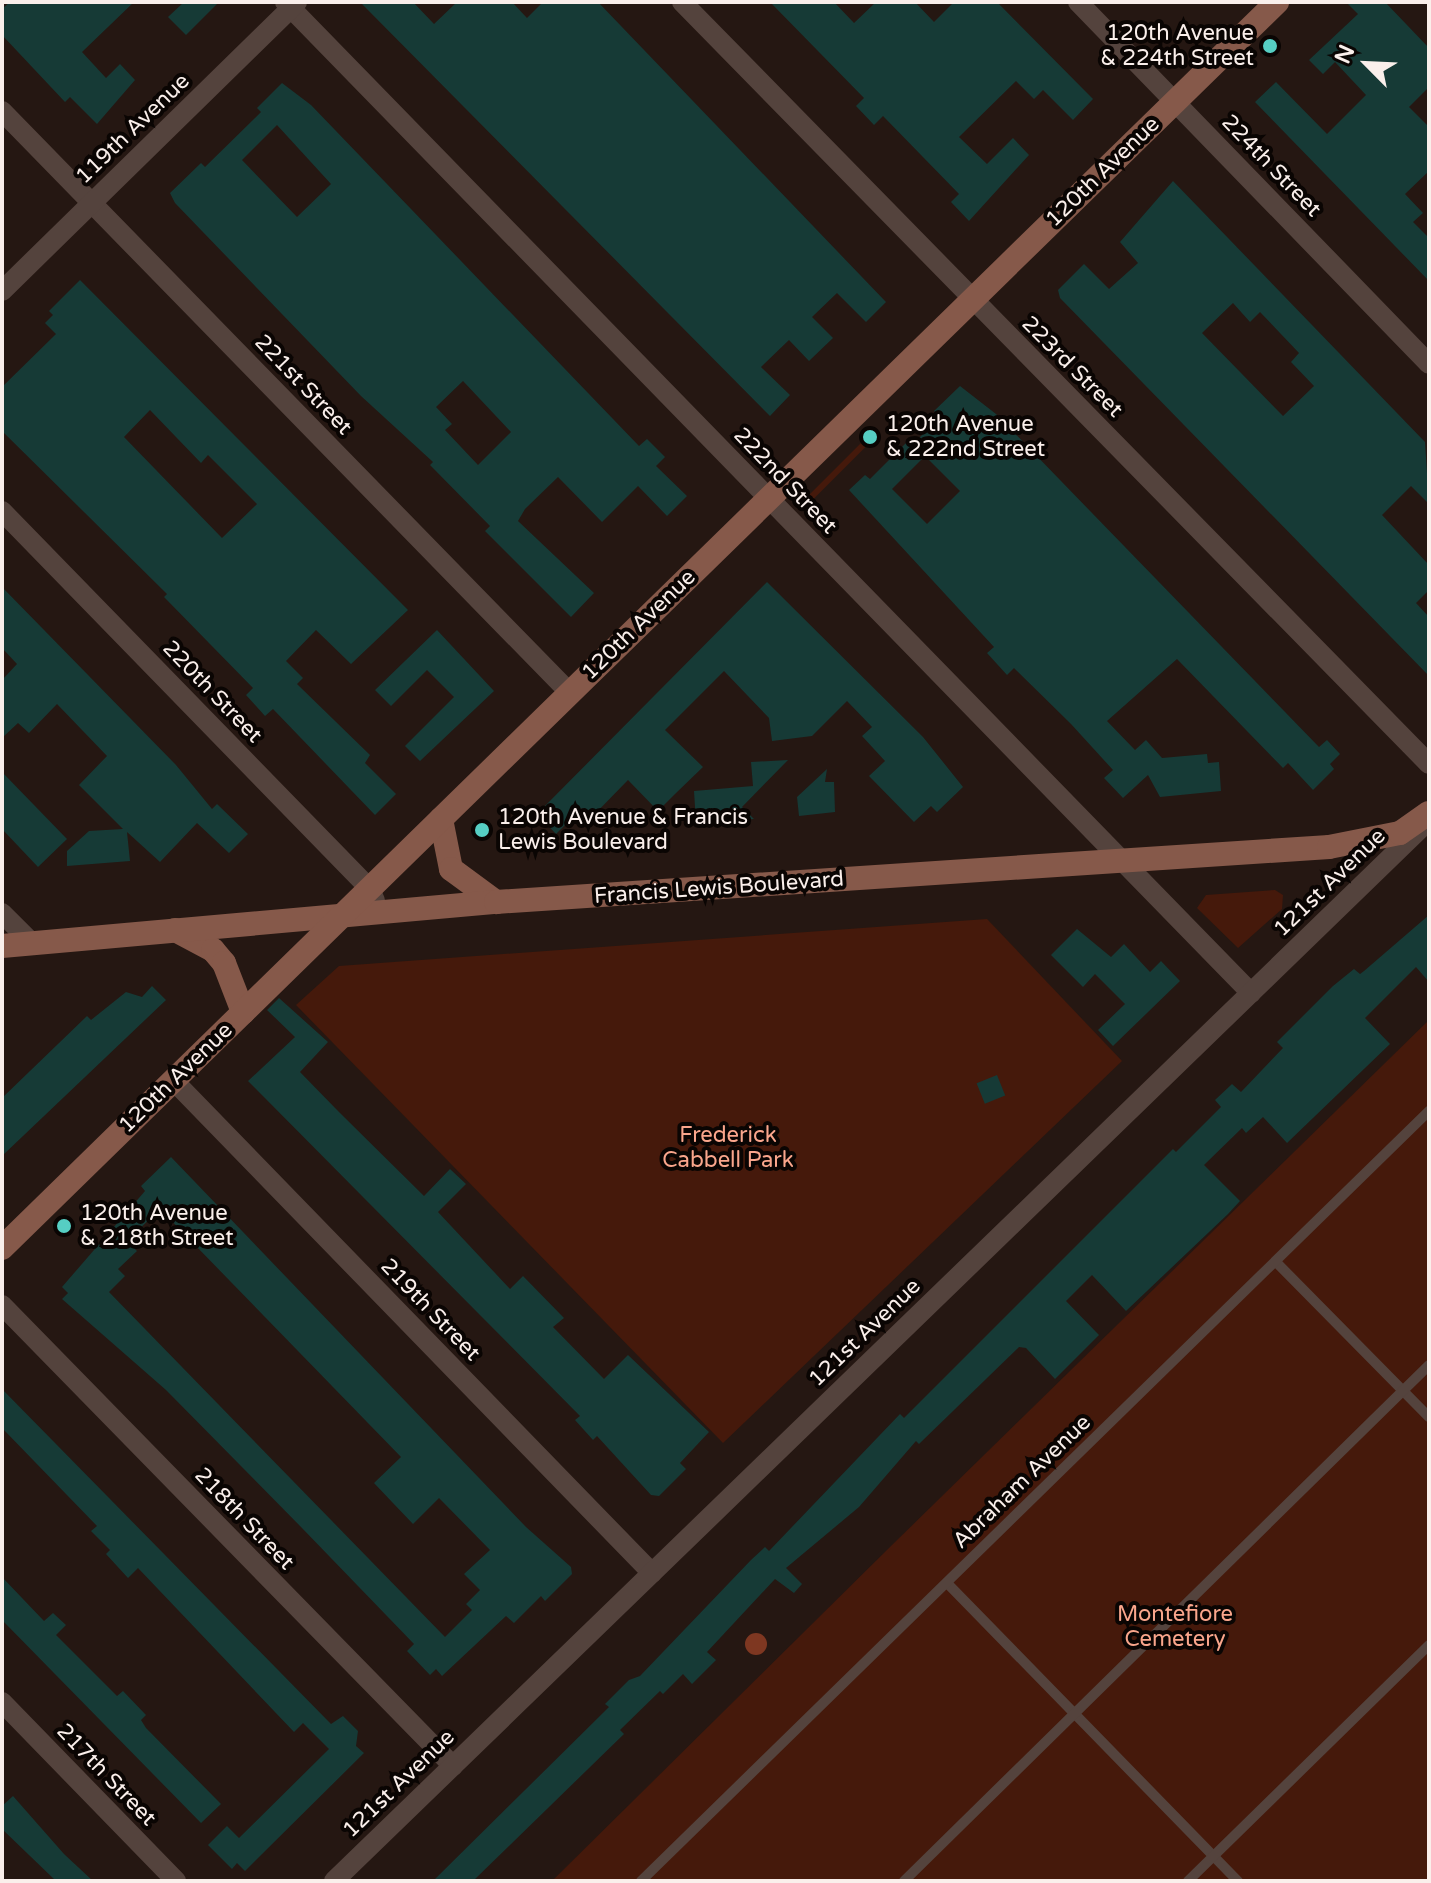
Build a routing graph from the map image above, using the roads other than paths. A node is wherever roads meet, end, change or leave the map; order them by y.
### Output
1 (682, 2) edge
2 (1078, 2) edge
3 (1277, 2) edge
4 (291, 4) edge
5 (1175, 102) junction
6 (2, 111) edge
7 (92, 203) junction
8 (2, 291) edge
9 (972, 300) junction
10 (1429, 364) edge
11 (769, 498) junction
12 (2, 511) edge
13 (570, 693) junction
14 (1429, 764) edge
15 (1429, 813) edge
16 (441, 819) junction
17 (1429, 821) edge
18 (1121, 863) junction
19 (370, 889) junction
20 (496, 902) junction
21 (379, 912) junction
22 (2, 913) edge
23 (342, 915) junction
24 (175, 930) junction
25 (33, 944) junction
26 (2, 946) edge
27 (1251, 993) junction
28 (243, 1012) junction
29 (174, 1081) junction
30 (1429, 1111) edge
31 (2, 1248) edge
32 (1276, 1262) junction
33 (2, 1305) edge
34 (1429, 1365) edge
35 (1403, 1391) junction
36 (1429, 1417) edge
37 (652, 1573) junction
38 (947, 1583) junction
39 (1429, 1645) edge
40 (2, 1702) edge
41 (1074, 1713) junction
42 (453, 1766) junction
43 (1213, 1856) junction
44 (176, 1881) edge
45 (334, 1881) edge
46 (641, 1881) edge
47 (904, 1881) edge
48 (1188, 1881) edge
49 (1238, 1881) edge

1 - 9 street, 223rd Street
2 - 5 street, 224th Street
3 - 5 street, 120th Avenue
4 - 7 street, 119th Avenue
4 - 11 street, 222nd Street
5 - 9 street, 120th Avenue
5 - 10 street, 224th Street
6 - 7 street, 221st Street
7 - 8 street, 119th Avenue
7 - 13 street, 221st Street
9 - 11 street, 120th Avenue
9 - 14 street, 223rd Street
11 - 13 street, 120th Avenue
11 - 18 street, 222nd Street
12 - 19 street, 220th Street
13 - 16 street, 120th Avenue
15 - 18 street, Francis Lewis Boulevard
16 - 19 street, 120th Avenue
16 - 20 street
17 - 27 street, 121st Avenue
18 - 20 street, Francis Lewis Boulevard
18 - 27 street, 222nd Street
19 - 21 street, 220th Street
19 - 23 street, 120th Avenue
20 - 21 street, Francis Lewis Boulevard
21 - 23 street, Francis Lewis Boulevard
22 - 25 street
23 - 24 street, Francis Lewis Boulevard
23 - 28 street, 120th Avenue
24 - 25 street, Francis Lewis Boulevard
24 - 28 street
25 - 26 street, Francis Lewis Boulevard
27 - 37 street, 121st Avenue
28 - 29 street, 120th Avenue
29 - 31 street, 120th Avenue
29 - 37 street, 219th Street
30 - 32 lane, Abraham Avenue
32 - 35 lane
32 - 38 lane, Abraham Avenue
33 - 42 street, 218th Street
34 - 35 lane
35 - 36 lane
35 - 41 lane
37 - 42 street, 121st Avenue
38 - 41 lane
38 - 46 lane, Abraham Avenue
39 - 43 lane
40 - 44 street, 217th Street
41 - 43 lane
41 - 47 lane
42 - 45 street, 121st Avenue
43 - 48 lane
43 - 49 lane

